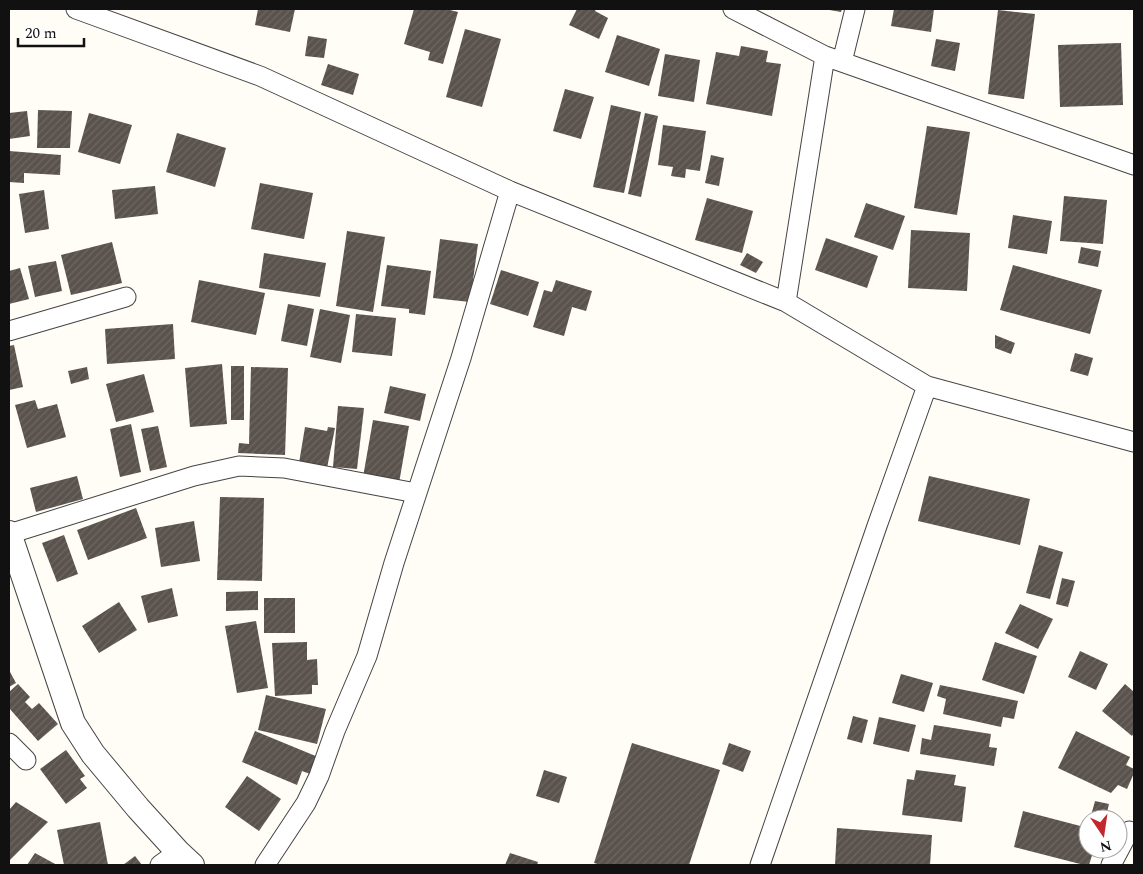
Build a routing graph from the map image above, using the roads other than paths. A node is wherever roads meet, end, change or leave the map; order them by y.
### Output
1 (76, 9) edge
2 (733, 9) edge
3 (855, 9) edge
4 (834, 59) junction
5 (1134, 163) edge
6 (510, 191) junction
7 (126, 297) dead end
8 (786, 302) junction
9 (9, 331) edge
10 (927, 386) junction
11 (1134, 442) edge
12 (416, 494) junction
13 (9, 533) edge
14 (9, 743) edge
15 (26, 760) dead end
16 (1133, 831) edge
17 (177, 861) edge
18 (265, 865) edge
19 (760, 865) edge
20 (1111, 865) edge

1 - 6 street
2 - 4 street
3 - 4 street
4 - 5 street
4 - 8 street
6 - 8 street
6 - 12 street
7 - 9 street
8 - 10 street
10 - 11 street
10 - 19 street
12 - 13 street
12 - 18 street
13 - 17 street
14 - 15 street
16 - 20 street

